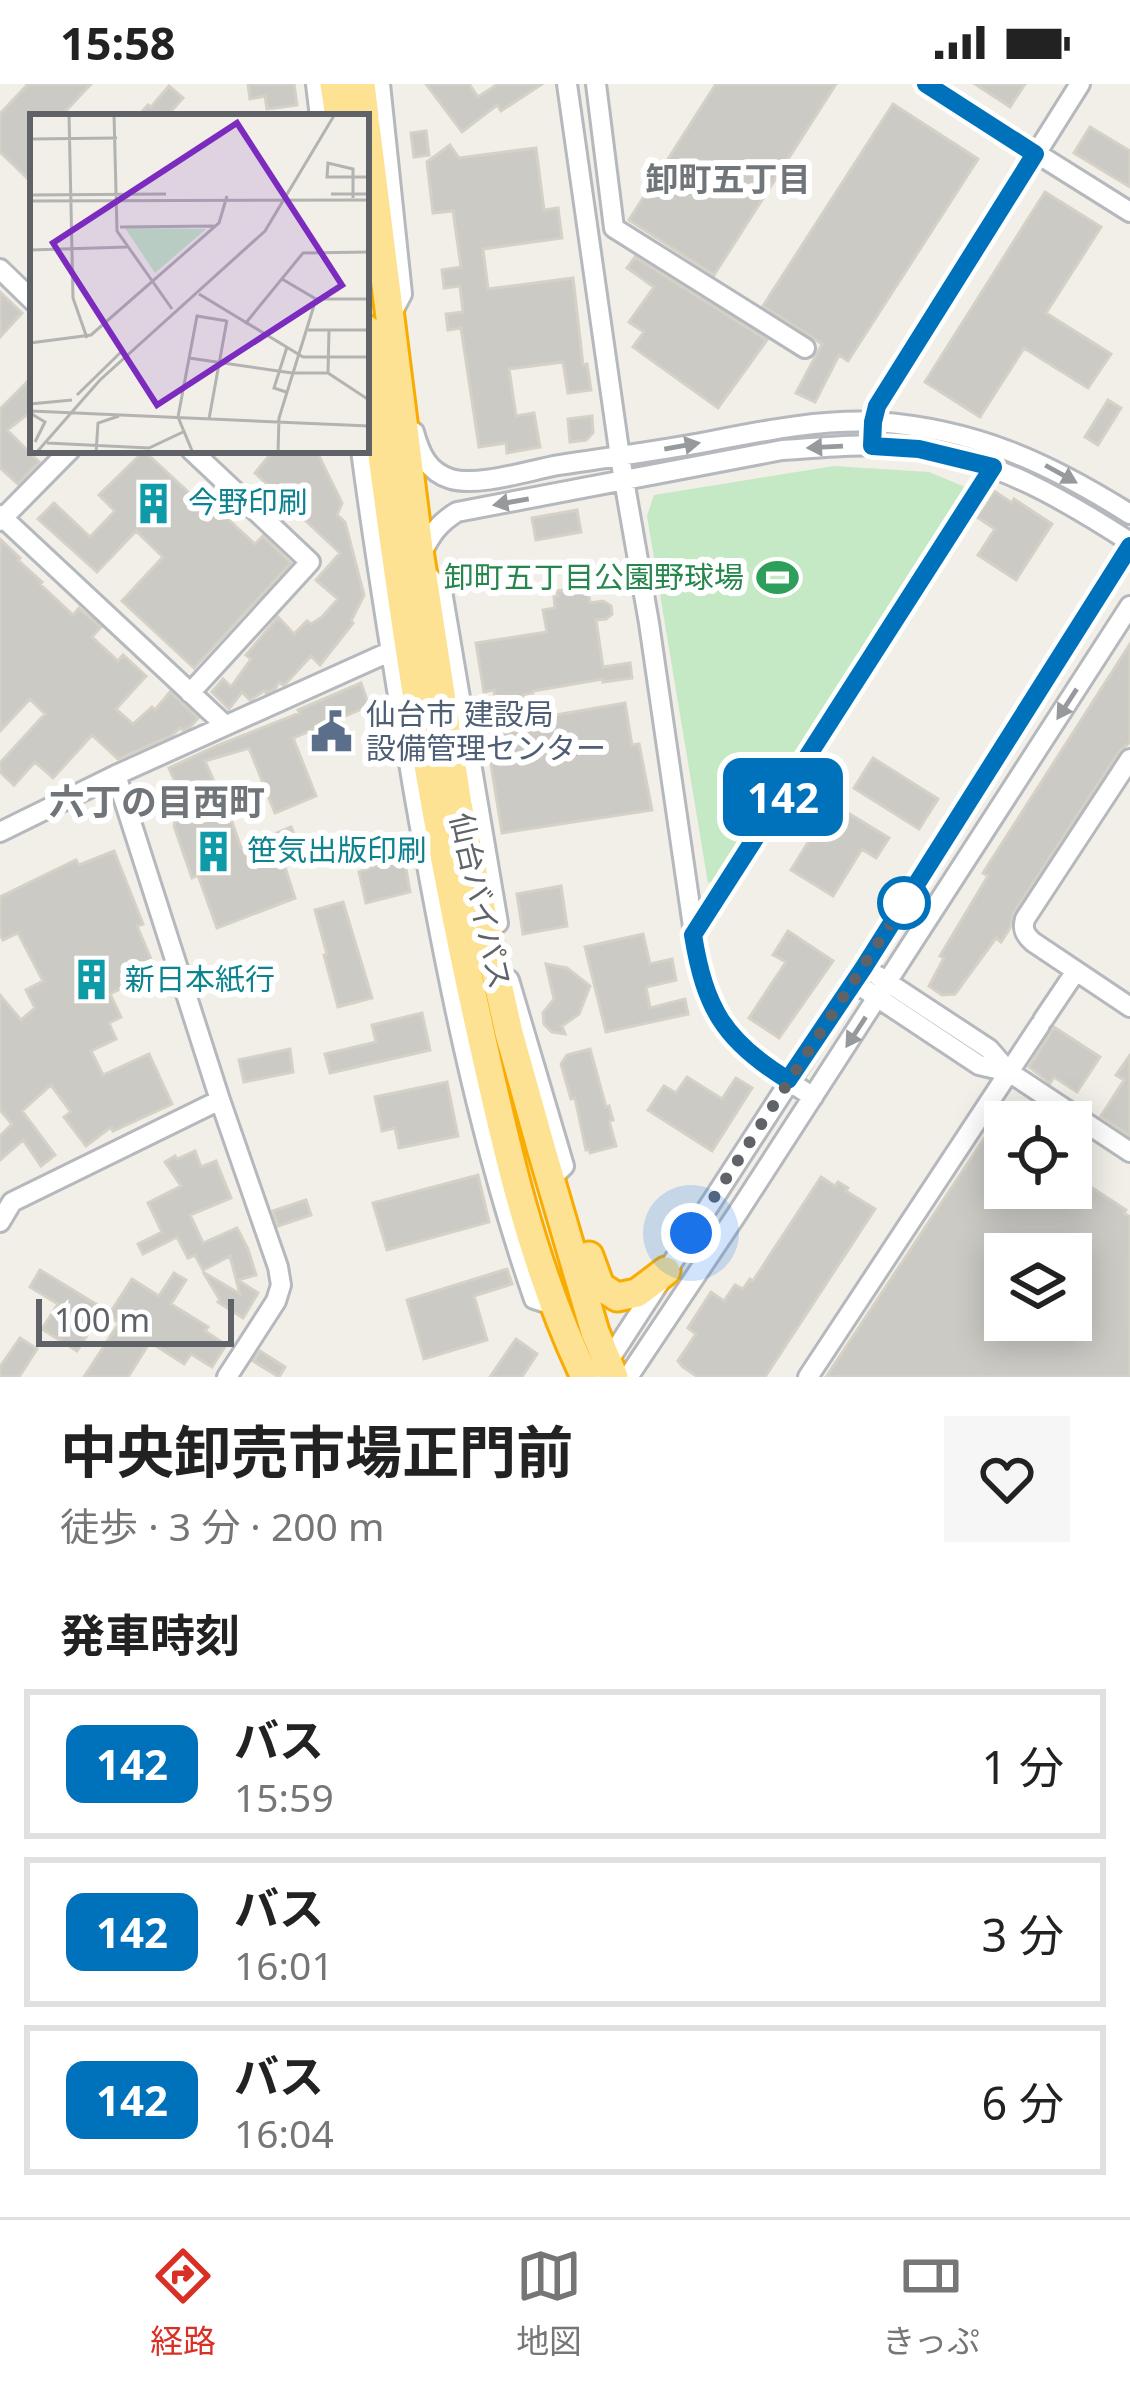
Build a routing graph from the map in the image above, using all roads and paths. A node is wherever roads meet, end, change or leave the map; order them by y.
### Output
1 (316, 84) edge
2 (334, 84) edge
3 (361, 84) edge
4 (380, 84) edge
5 (567, 84) edge
6 (596, 84) edge
7 (926, 84) edge
8 (1080, 84) edge
9 (320, 114) edge
10 (339, 114) edge
11 (365, 114) edge
12 (1035, 154) junction
13 (369, 160) edge
14 (1130, 212) edge
15 (0, 269) edge
16 (30, 298) edge
17 (382, 328) edge
18 (805, 348) dead end
19 (873, 422) junction
20 (872, 446) junction
21 (67, 453) edge
22 (194, 453) edge
23 (363, 453) edge
24 (620, 457) junction
25 (993, 467) junction
26 (624, 482) junction
27 (1130, 514) edge
28 (1, 518) edge
29 (1130, 544) edge
30 (421, 563) junction
31 (1130, 606) edge
32 (399, 647) junction
33 (190, 693) junction
34 (225, 725) junction
35 (1130, 759) edge
36 (116, 775) junction
37 (0, 832) edge
38 (693, 935) junction
39 (1076, 971) junction
40 (859, 975) junction
41 (883, 990) junction
42 (1130, 1007) edge
43 (1009, 1072) junction
44 (788, 1080) junction
45 (814, 1097) junction
46 (220, 1100) junction
47 (1130, 1152) edge
48 (553, 1191) junction
49 (4, 1196) edge
50 (0, 1222) edge
51 (666, 1271) junction
52 (607, 1374) edge
53 (227, 1377) edge
54 (808, 1377) edge

1 - 9 street
2 - 10 highway
3 - 11 highway, 仙台バイパス
4 - 17 street
5 - 24 street
6 - 18 street
7 - 12 street
8 - 12 street
12 - 14 street
12 - 19 street
13 - 17 highway, 仙台バイパス
15 - 16 street
17 - 24 street
17 - 30 highway, 仙台バイパス
17 - 32 highway, 仙台バイパス
19 - 20 street
24 -> 19 street
19 -> 27 street
20 - 25 street
20 -> 26 street
21 - 28 street
22 - 33 street
23 - 32 street
24 - 26 street
25 - 29 street
25 - 38 street
26 -> 30 street
26 - 38 street
28 - 33 street
29 - 40 street
30 - 48 highway, 仙台バイパス
31 -> 41 street
32 - 34 street
32 - 52 highway, 仙台バイパス
33 - 34 street
34 - 36 street
35 - 39 street
36 - 37 street
36 - 46 street
38 - 44 street
39 - 42 street
39 - 43 street
40 - 41 street
40 - 44 street
41 - 43 street
41 -> 45 street
43 - 47 street
43 - 54 street
44 - 45 street
44 - 51 street
45 - 52 street
46 - 49 street
46 - 53 street
48 - 51 highway
48 - 52 highway, 仙台バイパス
49 - 50 street
51 - 52 street

